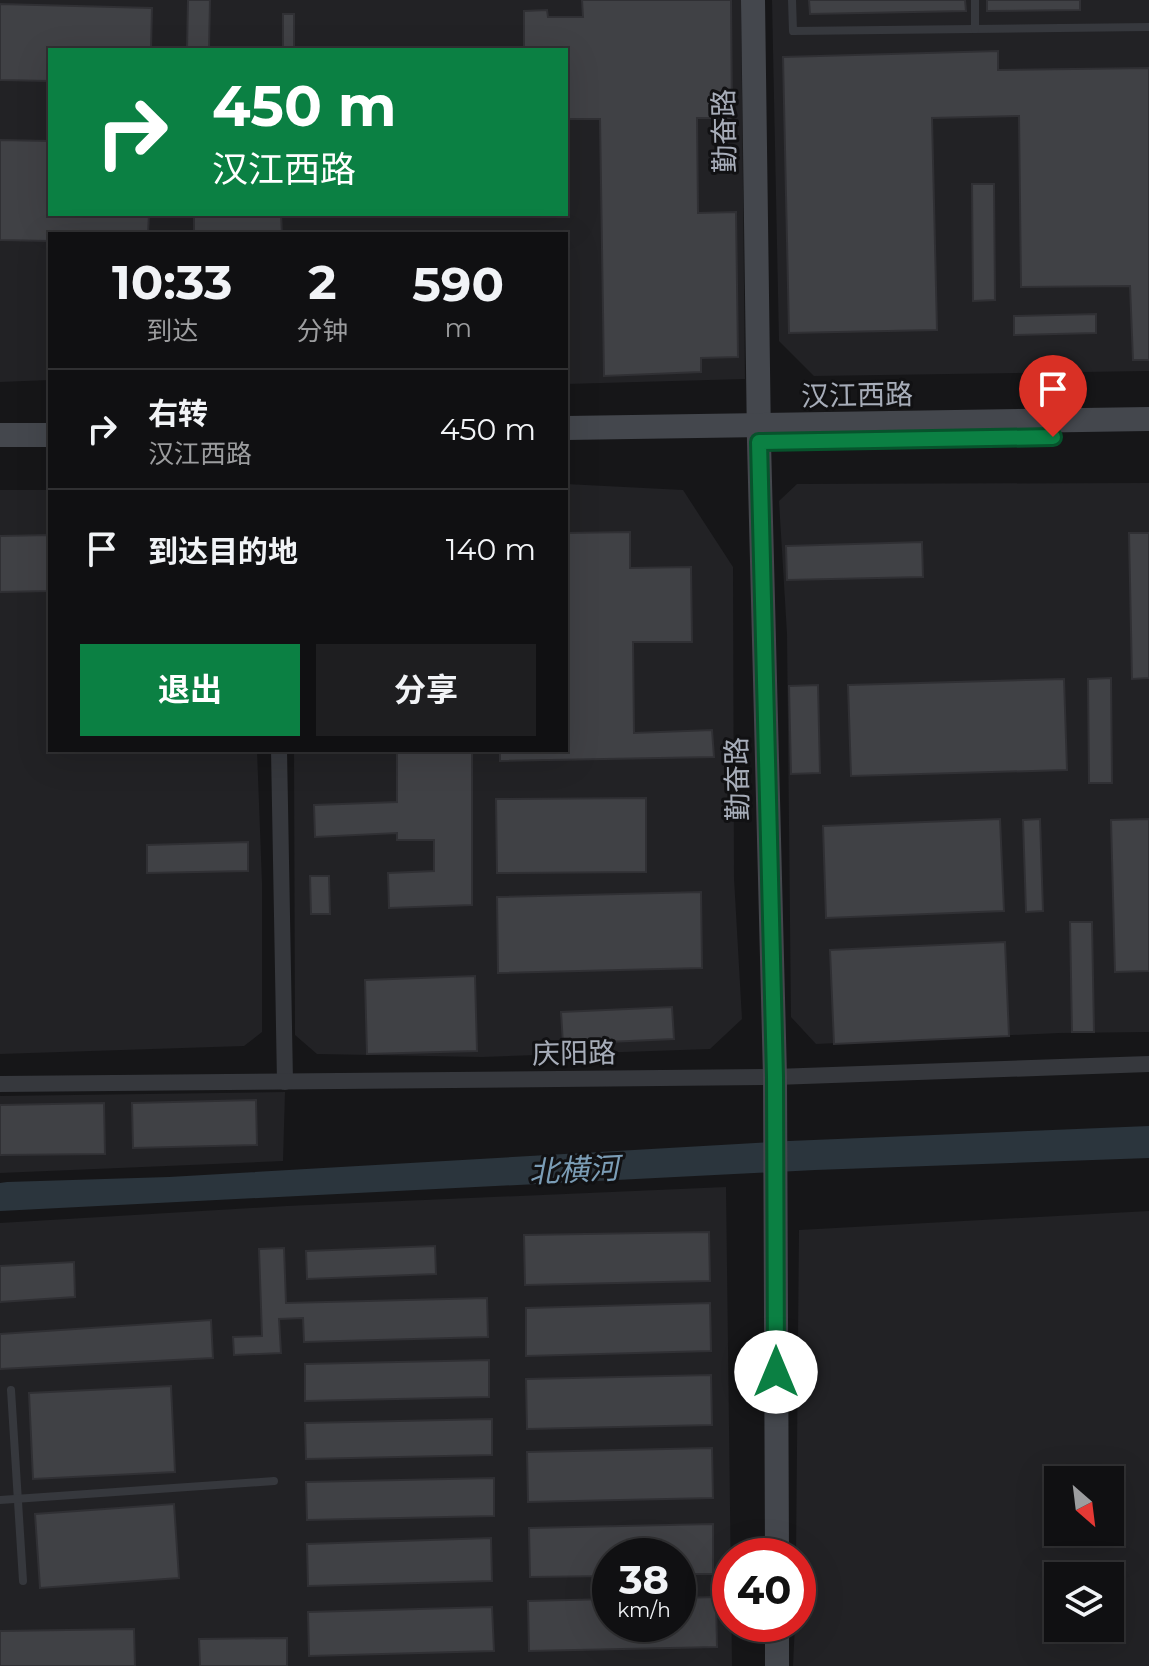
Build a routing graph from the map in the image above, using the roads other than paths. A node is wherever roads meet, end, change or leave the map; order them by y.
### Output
1 (753, 0) edge
2 (792, 0) edge
3 (975, 0) edge
4 (1149, 27) edge
5 (975, 29) junction
6 (1149, 419) edge
7 (568, 428) edge
8 (758, 434) junction
9 (0, 435) edge
10 (48, 435) edge
11 (1149, 435) edge
12 (568, 445) edge
13 (48, 450) edge
14 (0, 451) edge
15 (279, 752) edge
16 (1149, 1064) edge
17 (775, 1077) junction
18 (285, 1082) junction
19 (0, 1084) edge
20 (11, 1390) dead end
21 (274, 1481) dead end
22 (18, 1498) junction
23 (0, 1500) edge
24 (777, 1538) edge
25 (23, 1581) dead end
26 (777, 1642) edge
27 (777, 1666) edge

1 - 8 street, 勤奋路
2 - 5 lane
3 - 5 lane
4 - 5 lane
6 - 8 street, 汉江西路
7 - 8 street, 汉江西路
8 - 11 street, 汉江西路
8 - 12 street, 汉江西路
8 - 17 street, 勤奋路
9 - 10 street
13 - 14 street
15 - 18 street
16 - 17 street, 庆阳路
17 - 18 street, 庆阳路
17 - 24 street, 勤奋路
18 - 19 street, 庆阳路
20 - 22 lane
21 - 22 lane
22 - 23 lane
22 - 25 lane
26 - 27 street

